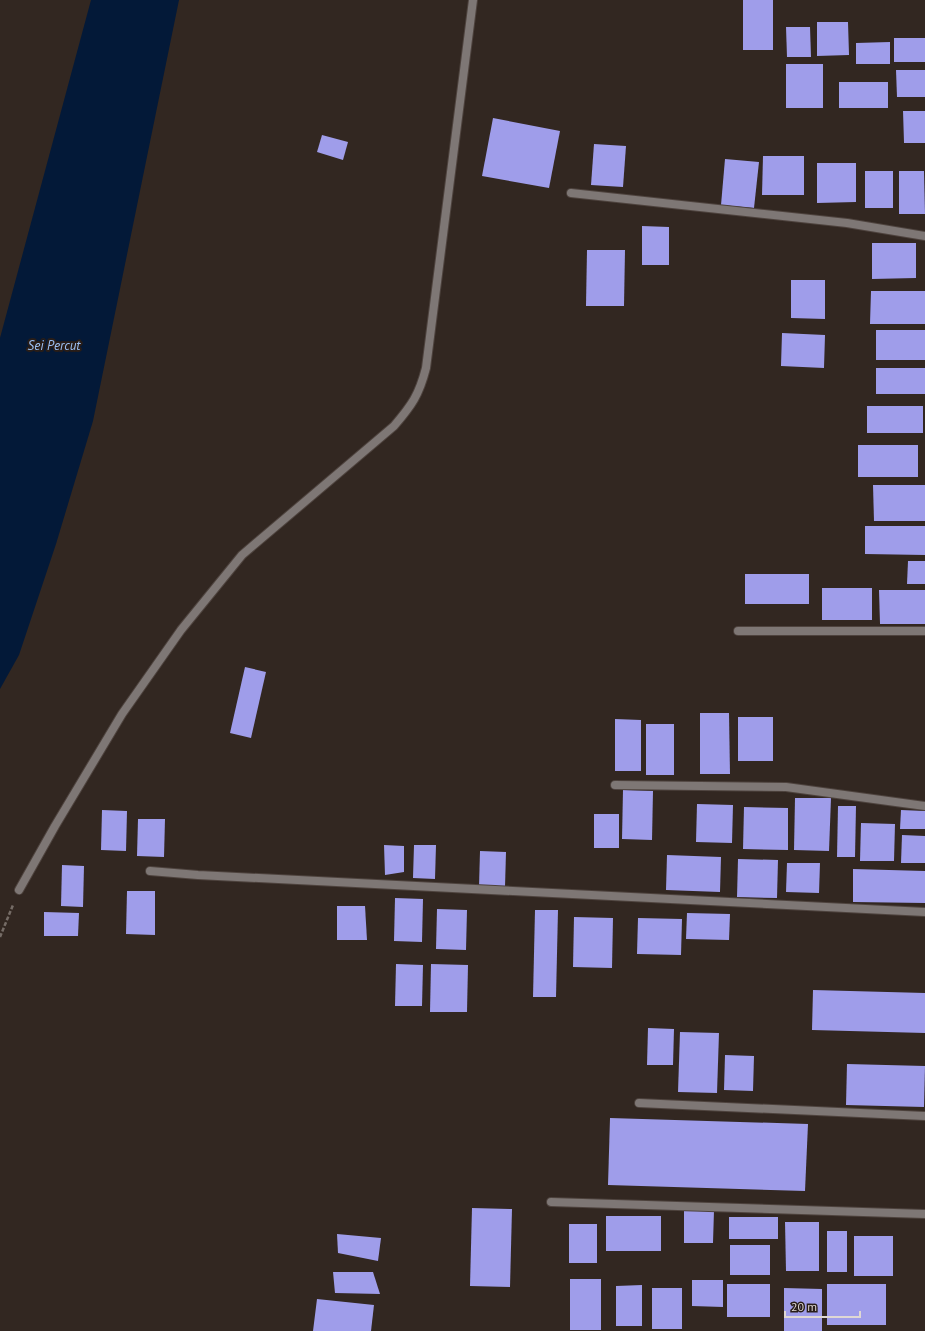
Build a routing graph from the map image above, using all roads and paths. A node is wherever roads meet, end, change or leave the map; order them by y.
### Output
1 (473, 0) edge
2 (571, 193) dead end
3 (925, 236) edge
4 (738, 631) dead end
5 (925, 631) edge
6 (615, 785) dead end
7 (925, 806) edge
8 (150, 871) dead end
9 (19, 890) joint
10 (925, 912) edge
11 (0, 937) edge
12 (639, 1103) dead end
13 (925, 1116) edge
14 (551, 1202) dead end
15 (925, 1214) edge

1 - 9 street
2 - 3 street
4 - 5 street
6 - 7 street
8 - 10 street
9 - 11 path
12 - 13 street
14 - 15 street

